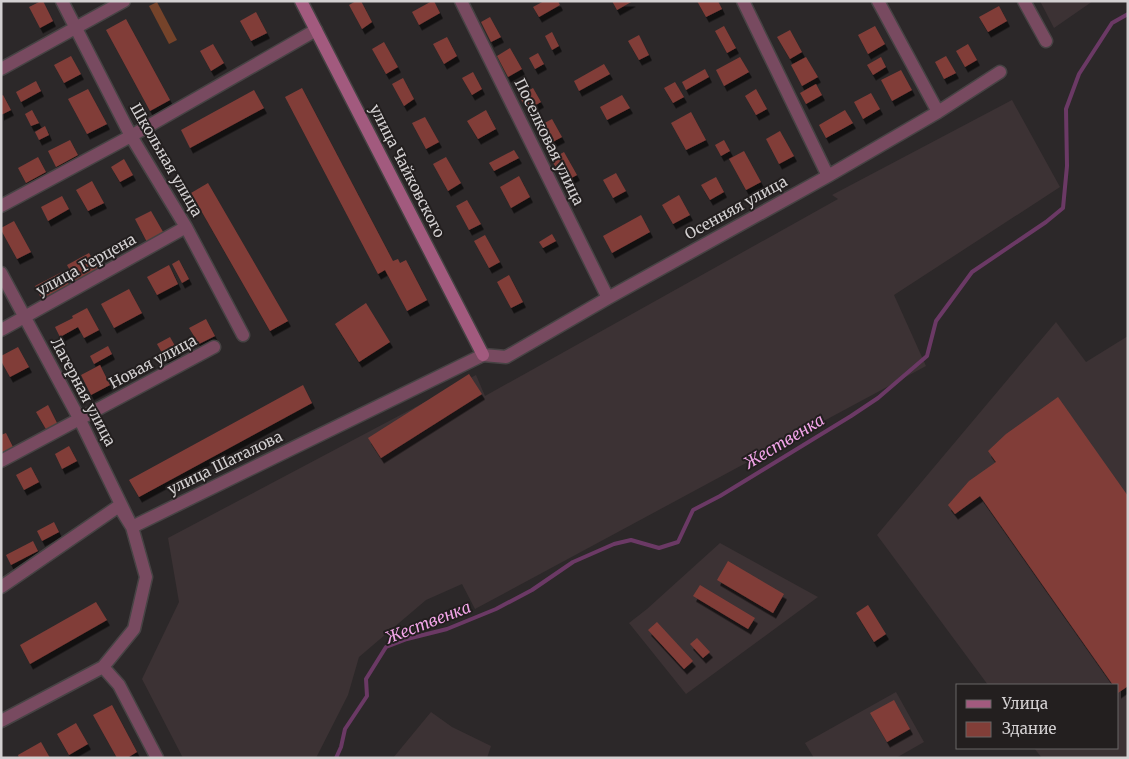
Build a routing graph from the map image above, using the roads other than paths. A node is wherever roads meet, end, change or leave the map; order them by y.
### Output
1 (62, 1) edge
2 (124, 1) edge
3 (301, 1) edge
4 (461, 1) edge
5 (743, 1) edge
6 (878, 1) edge
7 (1024, 1) edge
8 (76, 28) junction
9 (316, 30) junction
10 (1046, 41) dead end
11 (1, 69) edge
12 (1000, 72) dead end
13 (938, 112) junction
14 (131, 136) junction
15 (828, 176) junction
16 (1, 206) edge
17 (186, 227) junction
18 (1, 273) edge
19 (608, 298) junction
20 (25, 318) junction
21 (1, 330) edge
22 (242, 335) dead end
23 (214, 347) dead end
24 (483, 355) junction
25 (80, 420) junction
26 (1, 461) edge
27 (132, 527) junction
28 (1, 587) edge
29 (103, 667) junction
30 (1, 722) edge
31 (158, 758) edge

1 - 8 street, Школьная улица
2 - 8 street
3 - 9 street, улица Чайковского
4 - 19 street, Поселковая улица
5 - 15 street
6 - 13 street
7 - 10 street
8 - 11 street
8 - 14 street, Школьная улица
9 - 14 street
9 - 24 street, улица Чайковского
12 - 13 street, Осенняя улица
13 - 15 street, Осенняя улица
14 - 16 street
14 - 17 street, Школьная улица
15 - 19 street, Осенняя улица
17 - 20 street, улица Герцена
17 - 22 street, Школьная улица
18 - 20 street, Лагерная улица
19 - 24 street, Осенняя улица
20 - 21 street, улица Герцена
20 - 25 street, Лагерная улица
23 - 25 street, Новая улица
24 - 27 street, улица Шаталова
25 - 26 street, Новая улица
25 - 27 street, Лагерная улица
27 - 28 street
27 - 29 street
29 - 30 street
29 - 31 street

